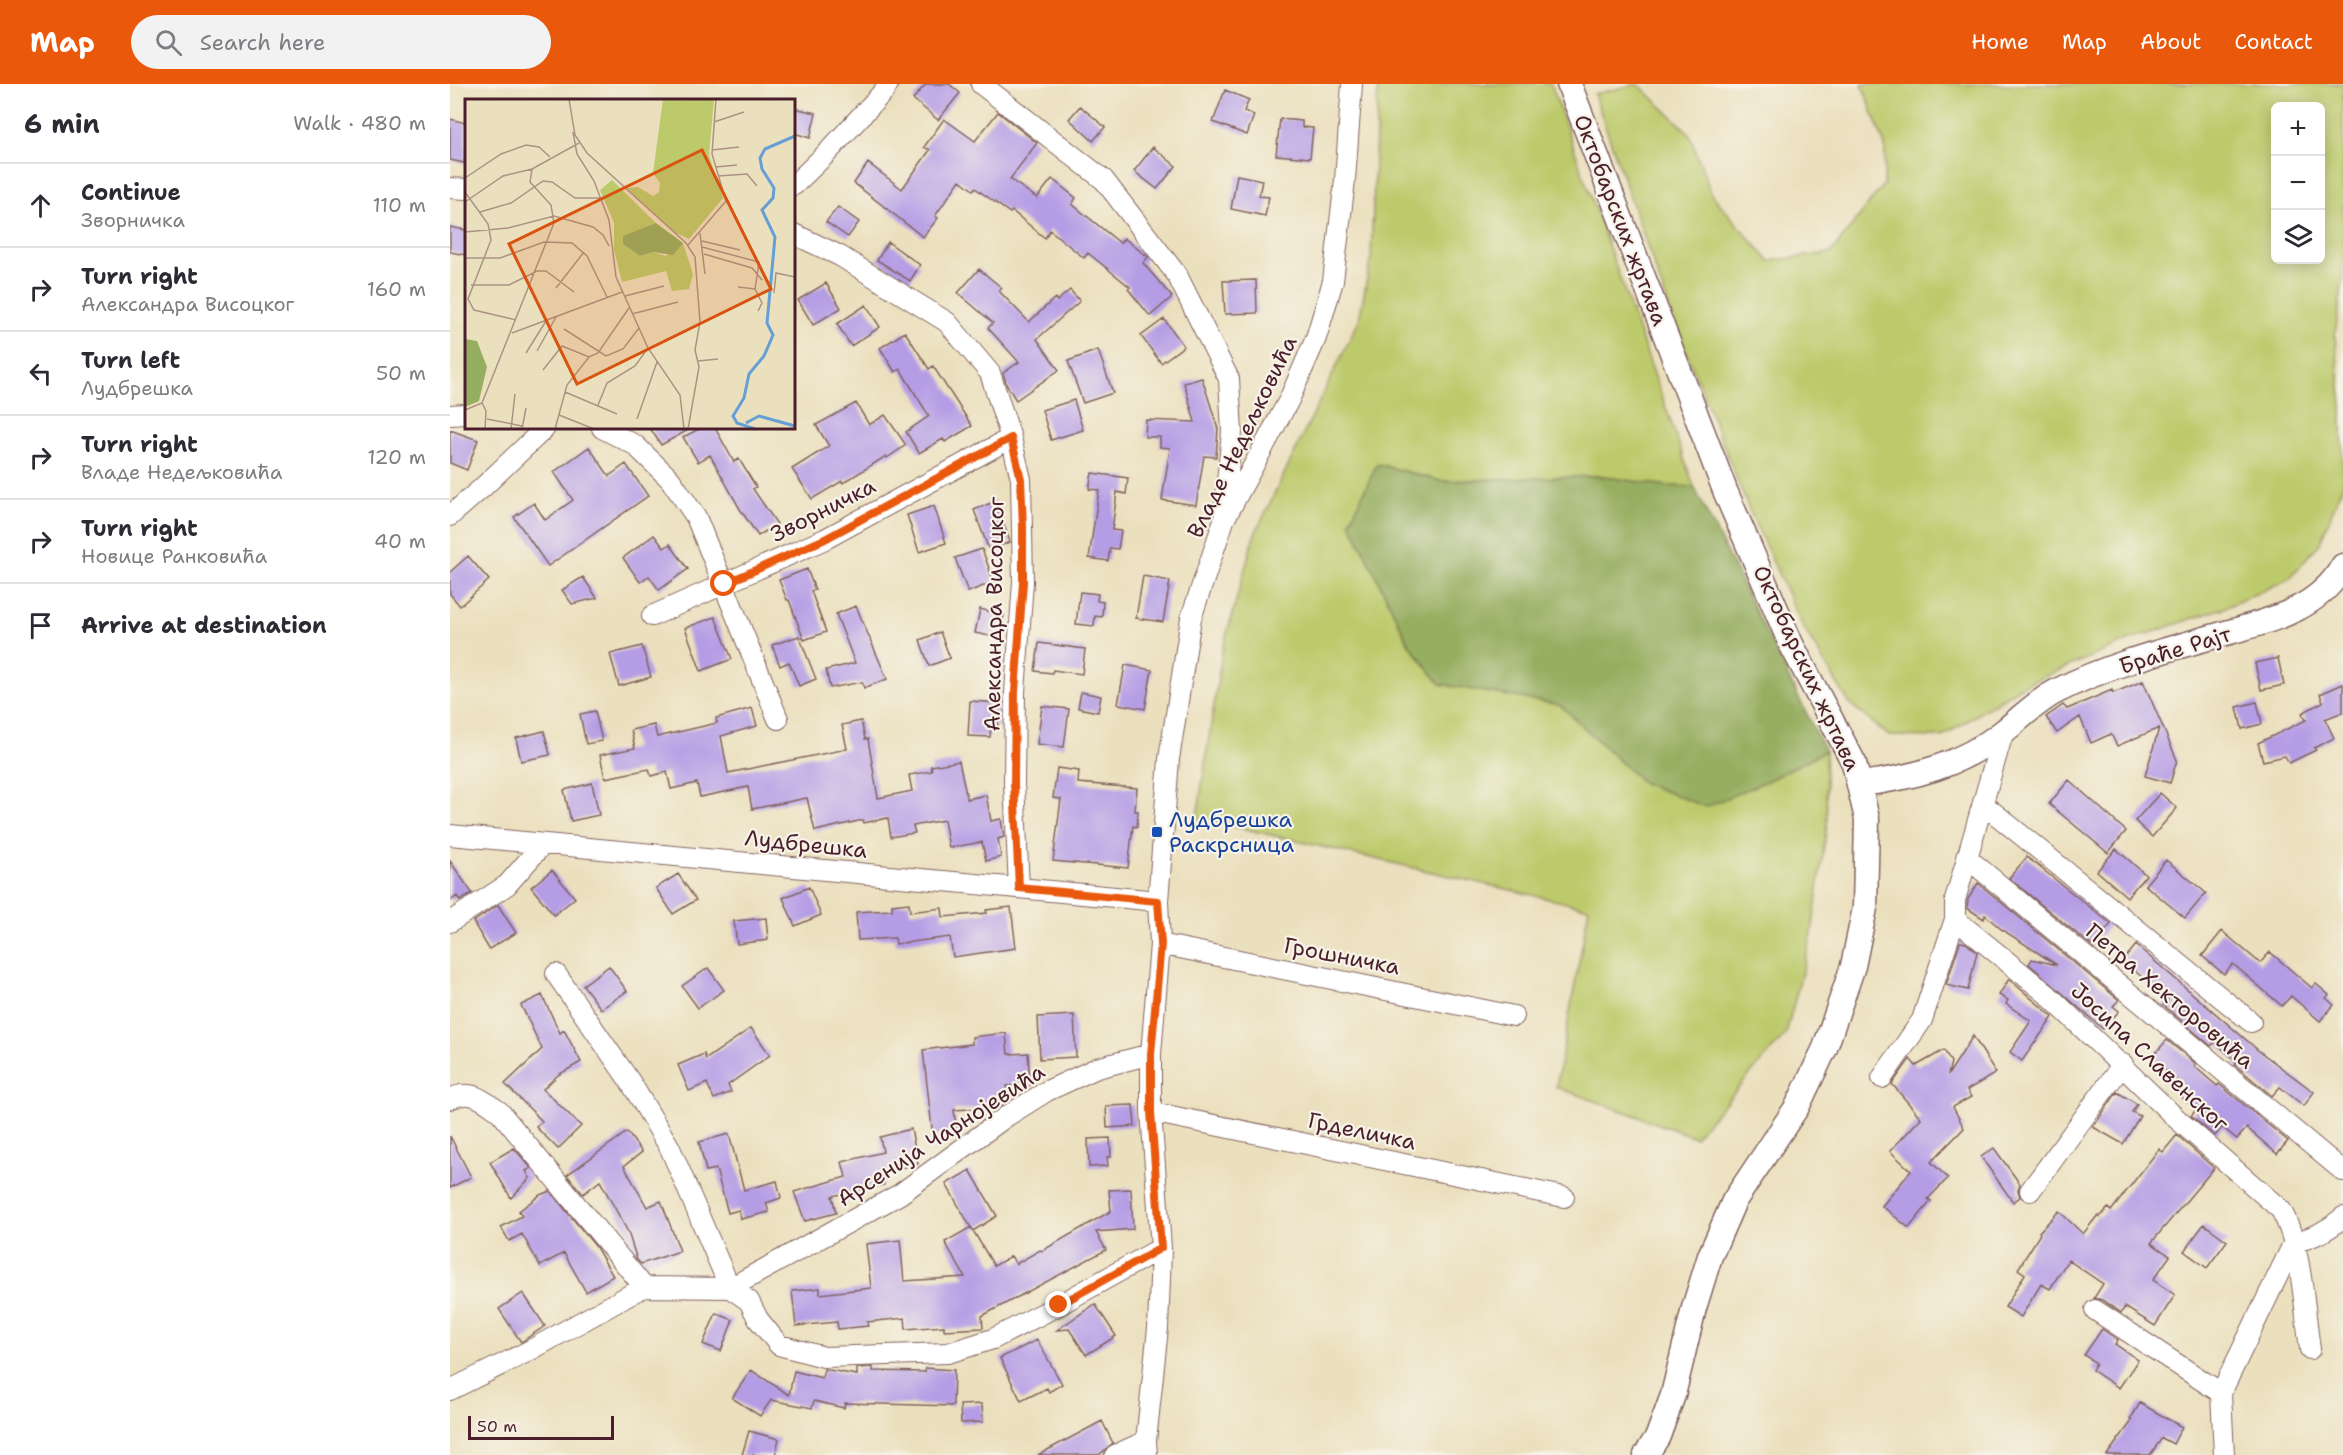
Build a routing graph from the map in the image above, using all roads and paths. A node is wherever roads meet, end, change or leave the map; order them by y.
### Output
1 (888, 84) edge
2 (981, 84) edge
3 (1352, 84) edge
4 (1569, 84) edge
5 (795, 184) edge
6 (450, 188) edge
7 (465, 189) edge
8 (795, 234) edge
9 (465, 414) edge
10 (450, 416) edge
11 (544, 429) edge
12 (604, 429) edge
13 (1011, 438) junction
14 (450, 516) edge
15 (1224, 520) junction
16 (2343, 566) edge
17 (724, 584) junction
18 (652, 616) dead end
19 (777, 719) dead end
20 (2003, 733) junction
21 (1959, 760) junction
22 (1860, 784) junction
23 (1988, 784) junction
24 (1983, 804) junction
25 (450, 835) edge
26 (542, 845) junction
27 (1966, 857) junction
28 (1019, 888) junction
29 (1158, 901) junction
30 (1955, 919) junction
31 (450, 922) edge
32 (1161, 944) junction
33 (556, 974) dead end
34 (1514, 1016) dead end
35 (2251, 1023) dead end
36 (1151, 1054) junction
37 (2123, 1064) junction
38 (1882, 1078) dead end
39 (450, 1100) edge
40 (1151, 1112) junction
41 (2343, 1171) edge
42 (2030, 1191) dead end
43 (1564, 1197) dead end
44 (2343, 1216) edge
45 (2294, 1242) junction
46 (1161, 1248) junction
47 (644, 1287) junction
48 (730, 1288) junction
49 (2095, 1310) dead end
50 (2310, 1349) dead end
51 (450, 1390) edge
52 (2221, 1393) junction
53 (1146, 1448) edge
54 (1115, 1455) edge
55 (1646, 1455) edge
56 (2224, 1455) edge

1 - 5 street
2 - 15 street
3 - 15 street, Владе Недељковића
4 - 22 street, Октобарских жртава
6 - 7 street
8 - 13 street, Александра Висоцког
9 - 10 street
11 - 14 street
12 - 17 street
13 - 17 street, Зворничка
13 - 28 street, Александра Висоцког
15 - 29 street, Владе Недељковића
16 - 20 street, Браће Рајт
17 - 18 street, Зворничка
17 - 19 street
20 - 21 street, Браће Рајт
20 - 23 street
21 - 22 street, Браће Рајт
21 - 23 street
22 - 55 street, Октобарских жртава
23 - 24 street
24 - 27 street
24 - 35 street
25 - 26 street, Лудбрешка
26 - 28 street, Лудбрешка
26 - 31 street
27 - 30 street
27 - 41 street, Петра Хекторовића
28 - 29 street, Лудбрешка
29 - 32 street, Владе Недељковића
30 - 37 street, Јосипа Славенског
30 - 38 street
32 - 34 street, Грошничка
32 - 36 street, Владе Недељковића
33 - 48 street
36 - 40 street, Владе Недељковића
36 - 48 street, Арсенија Чарнојевића
37 - 42 street
37 - 45 street, Јосипа Славенског
39 - 47 street
40 - 43 street, Грделичка
40 - 46 street, Владе Недељковића
44 - 45 street
45 - 50 street, Јосипа Славенског
45 - 52 street
46 - 48 street
46 - 53 street, Владе Недељковића
47 - 48 street
47 - 51 street
49 - 52 street
52 - 56 street
53 - 54 street

